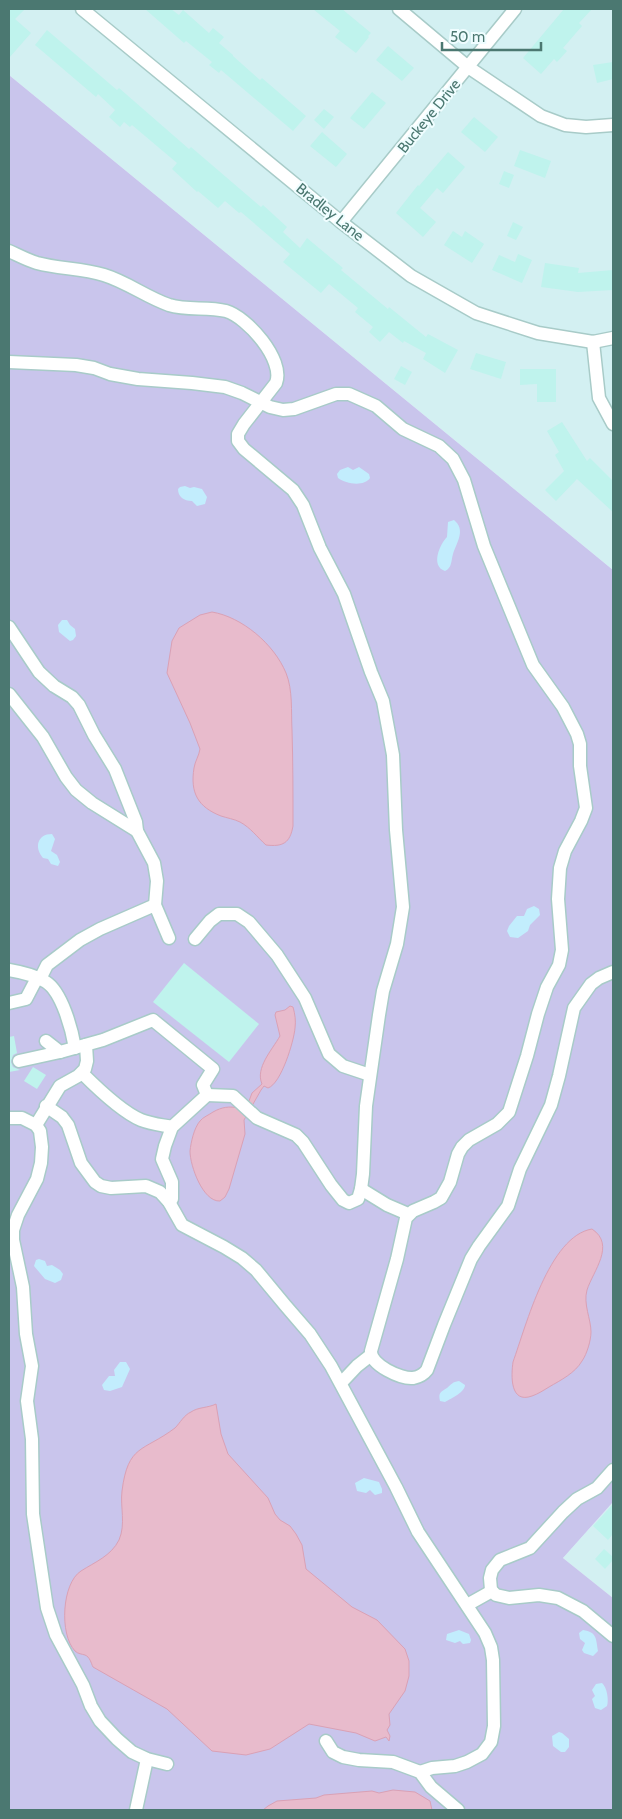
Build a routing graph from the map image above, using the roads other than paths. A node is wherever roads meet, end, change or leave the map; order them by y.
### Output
1 (82, 9) edge
2 (399, 9) edge
3 (515, 9) edge
4 (468, 67) junction
5 (613, 125) edge
6 (341, 222) junction
7 (9, 251) edge
8 (613, 338) edge
9 (593, 342) junction
10 (9, 362) edge
11 (261, 402) junction
12 (613, 424) edge
13 (9, 627) edge
14 (9, 694) edge
15 (136, 831) junction
16 (155, 905) junction
17 (169, 938) dead end
18 (195, 939) dead end
19 (9, 970) edge
20 (613, 972) edge
21 (38, 978) junction
22 (9, 1003) edge
23 (46, 1041) dead end
24 (80, 1046) junction
25 (60, 1052) junction
26 (19, 1061) dead end
27 (82, 1073) junction
28 (370, 1075) junction
29 (207, 1094) junction
30 (46, 1106) junction
31 (9, 1118) edge
32 (36, 1125) junction
33 (172, 1126) junction
34 (361, 1189) junction
35 (169, 1202) junction
36 (408, 1214) junction
37 (370, 1356) junction
38 (341, 1383) junction
39 (613, 1470) edge
40 (492, 1591) junction
41 (467, 1605) junction
42 (613, 1636) edge
43 (326, 1741) dead end
44 (147, 1759) junction
45 (167, 1764) dead end
46 (420, 1772) junction
47 (136, 1810) edge
48 (458, 1810) edge

1 - 6 street, Bradley Lane
2 - 4 street
3 - 4 street, Buckeye Drive
4 - 5 street
4 - 6 street, Buckeye Drive
6 - 9 street, Bradley Lane
7 - 11 street
8 - 9 street, Bradley Lane
9 - 12 street
10 - 11 street
11 - 28 street
11 - 36 street
13 - 15 street
14 - 15 street
15 - 16 street
16 - 17 street
16 - 21 street
18 - 28 street
19 - 21 street
20 - 37 street
21 - 22 street
21 - 24 street
23 - 25 street
24 - 25 street
24 - 27 street
24 - 29 street
25 - 26 street
27 - 30 street
27 - 33 street
28 - 34 street
29 - 33 street
29 - 34 street
30 - 32 street
30 - 35 street
31 - 32 street
32 - 44 street
33 - 35 street
34 - 36 street
35 - 38 street
36 - 37 street
37 - 38 street
38 - 41 street
39 - 40 street
40 - 41 street
40 - 42 street
41 - 46 street
43 - 46 street
44 - 45 street
44 - 47 street
46 - 48 street

